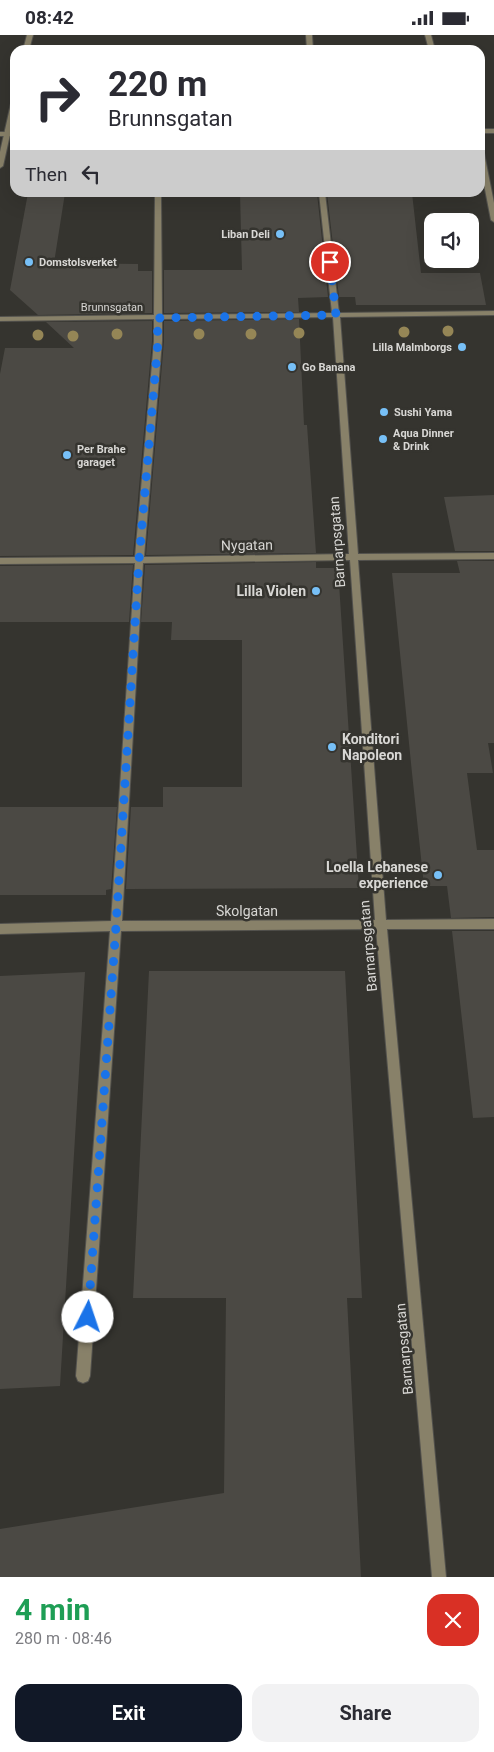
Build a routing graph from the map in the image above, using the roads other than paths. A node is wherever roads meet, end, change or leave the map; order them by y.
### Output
1 (10, 114) edge
2 (3, 134) edge
3 (0, 166) edge
4 (485, 174) edge
5 (158, 197) edge
6 (322, 197) edge
7 (494, 220) edge
8 (494, 313) edge
9 (336, 315) junction
10 (157, 318) junction
11 (0, 319) edge
12 (494, 556) edge
13 (353, 557) junction
14 (139, 560) junction
15 (0, 561) edge
16 (494, 924) edge
17 (116, 926) junction
18 (381, 926) junction
19 (0, 929) edge
20 (83, 1376) dead end
21 (439, 1577) edge

1 - 2 street
2 - 3 street
4 - 7 street
5 - 10 street
6 - 9 street, Barnarpsgatan
8 - 9 street, Brunnsgatan
9 - 10 street, Brunnsgatan
9 - 13 street, Barnarpsgatan
10 - 11 street, Brunnsgatan
10 - 14 street
12 - 13 street, Nygatan
13 - 14 street, Nygatan
13 - 18 street, Barnarpsgatan
14 - 15 street, Nygatan
14 - 17 street
16 - 18 street, Skolgatan
17 - 18 street, Skolgatan
17 - 19 street, Skolgatan
17 - 20 street
18 - 21 street, Barnarpsgatan

